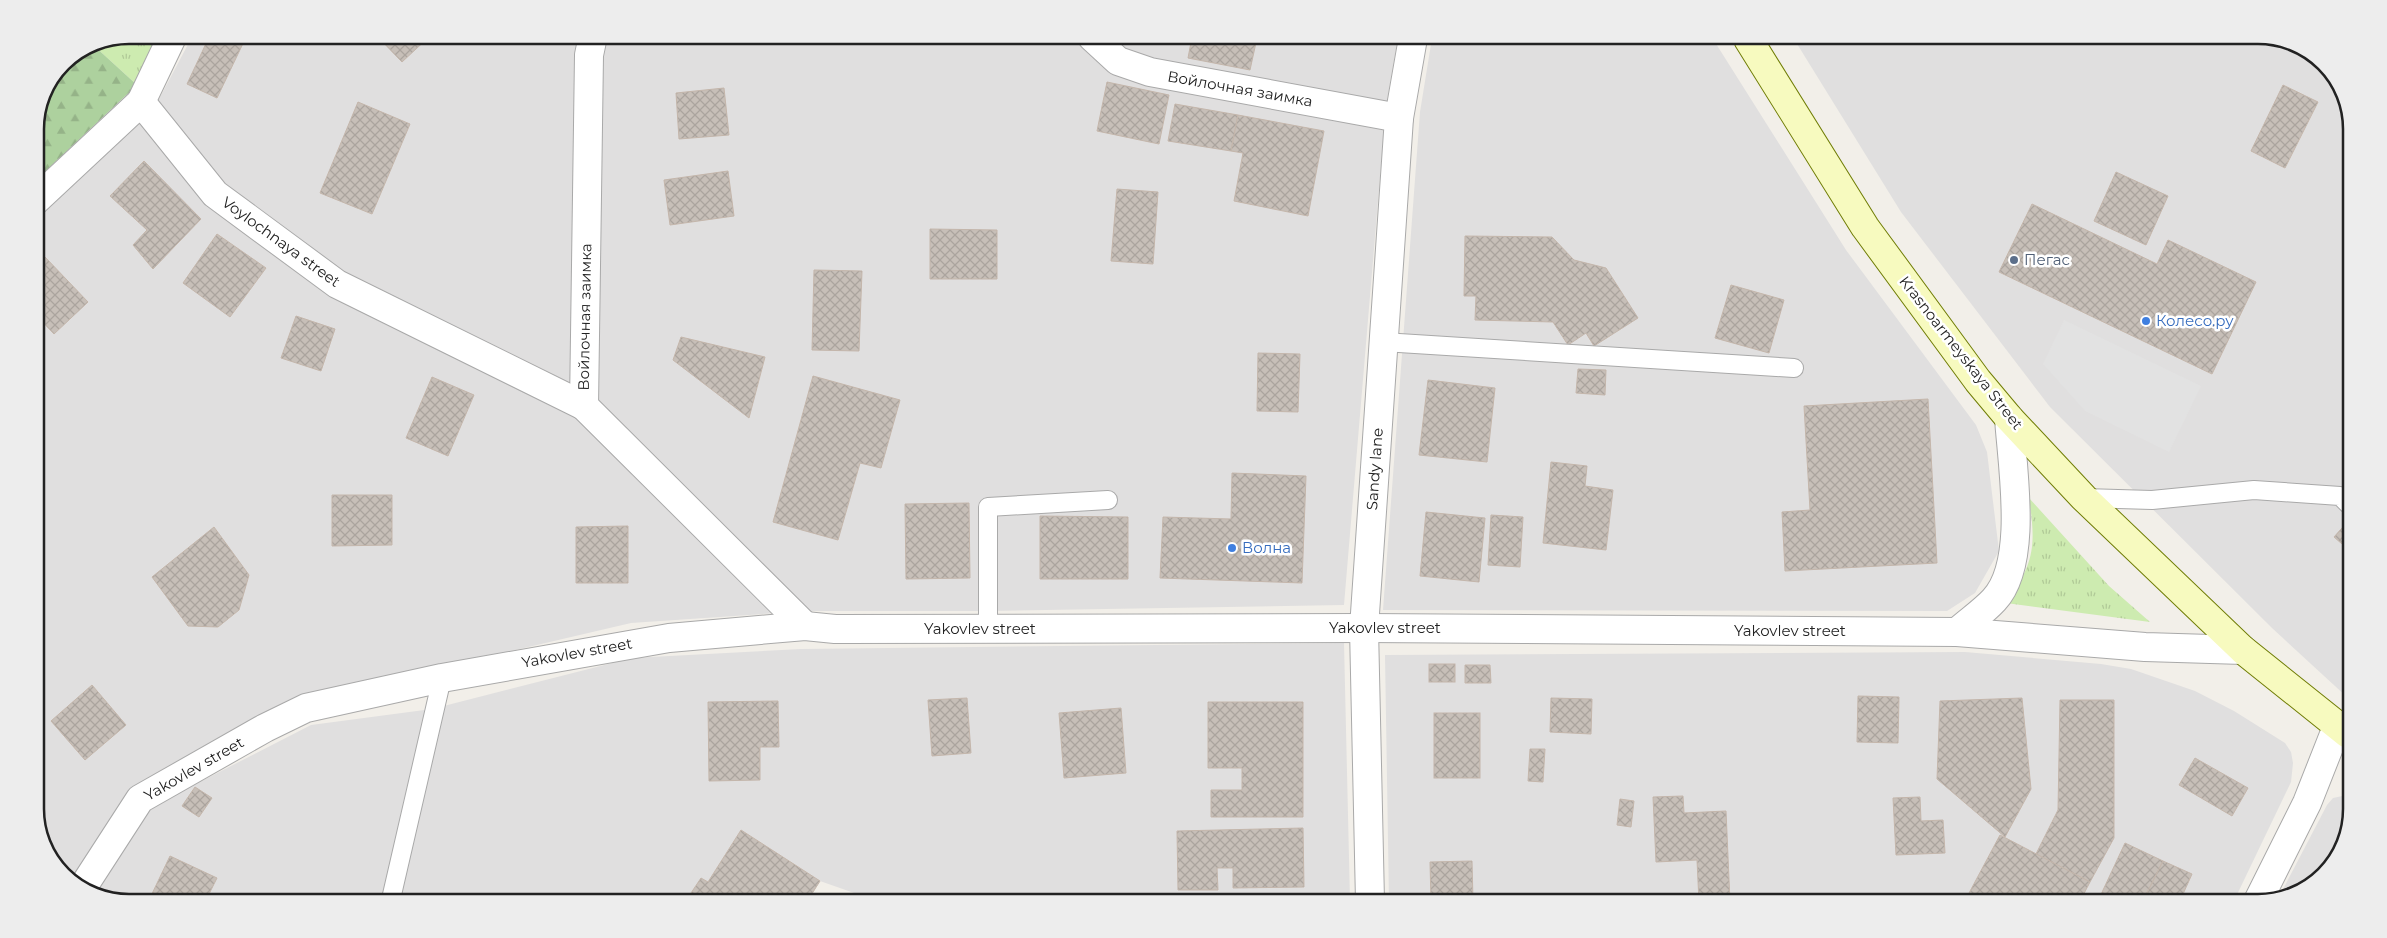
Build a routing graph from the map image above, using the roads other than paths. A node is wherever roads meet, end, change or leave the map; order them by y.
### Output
1 (169, 44) edge
2 (591, 44) edge
3 (1100, 44) edge
4 (1412, 44) edge
5 (1751, 44) edge
6 (141, 102) junction
7 (1399, 118) junction
8 (44, 193) edge
9 (1383, 342) junction
10 (1794, 368) dead end
11 (584, 406) junction
12 (2009, 418) junction
13 (2084, 498) junction
14 (2343, 499) edge
15 (1108, 500) dead end
16 (805, 626) junction
17 (1364, 628) junction
18 (988, 629) junction
19 (1957, 632) junction
20 (2243, 650) junction
21 (442, 678) junction
22 (2342, 730) edge
23 (85, 882) edge
24 (392, 894) edge
25 (1370, 894) edge
26 (2262, 894) edge

1 - 6 street
2 - 11 street, Войлочная заимка
3 - 7 street, Войлочная заимка
4 - 7 street, Sandy lane
5 - 12 main road, Krasnoarmeyskaya Street
6 - 8 street
6 - 11 street, Voylochnaya street
7 - 9 street, Sandy lane
9 - 10 lane
9 - 17 street, Sandy lane
11 - 16 street, Войлочная заимка
12 - 13 main road, Krasnoarmeyskaya Street
12 - 19 street
13 - 14 lane
13 - 20 main road, Krasnoarmeyskaya Street
15 - 18 lane
16 - 18 street, Yakovlev street
16 - 21 street, Yakovlev street
17 - 18 street, Yakovlev street
17 - 19 street, Yakovlev street
17 - 25 street, Sandy lane
19 - 20 street, Yakovlev street
20 - 22 main road
21 - 23 street, Yakovlev street
21 - 24 lane
22 - 26 street

